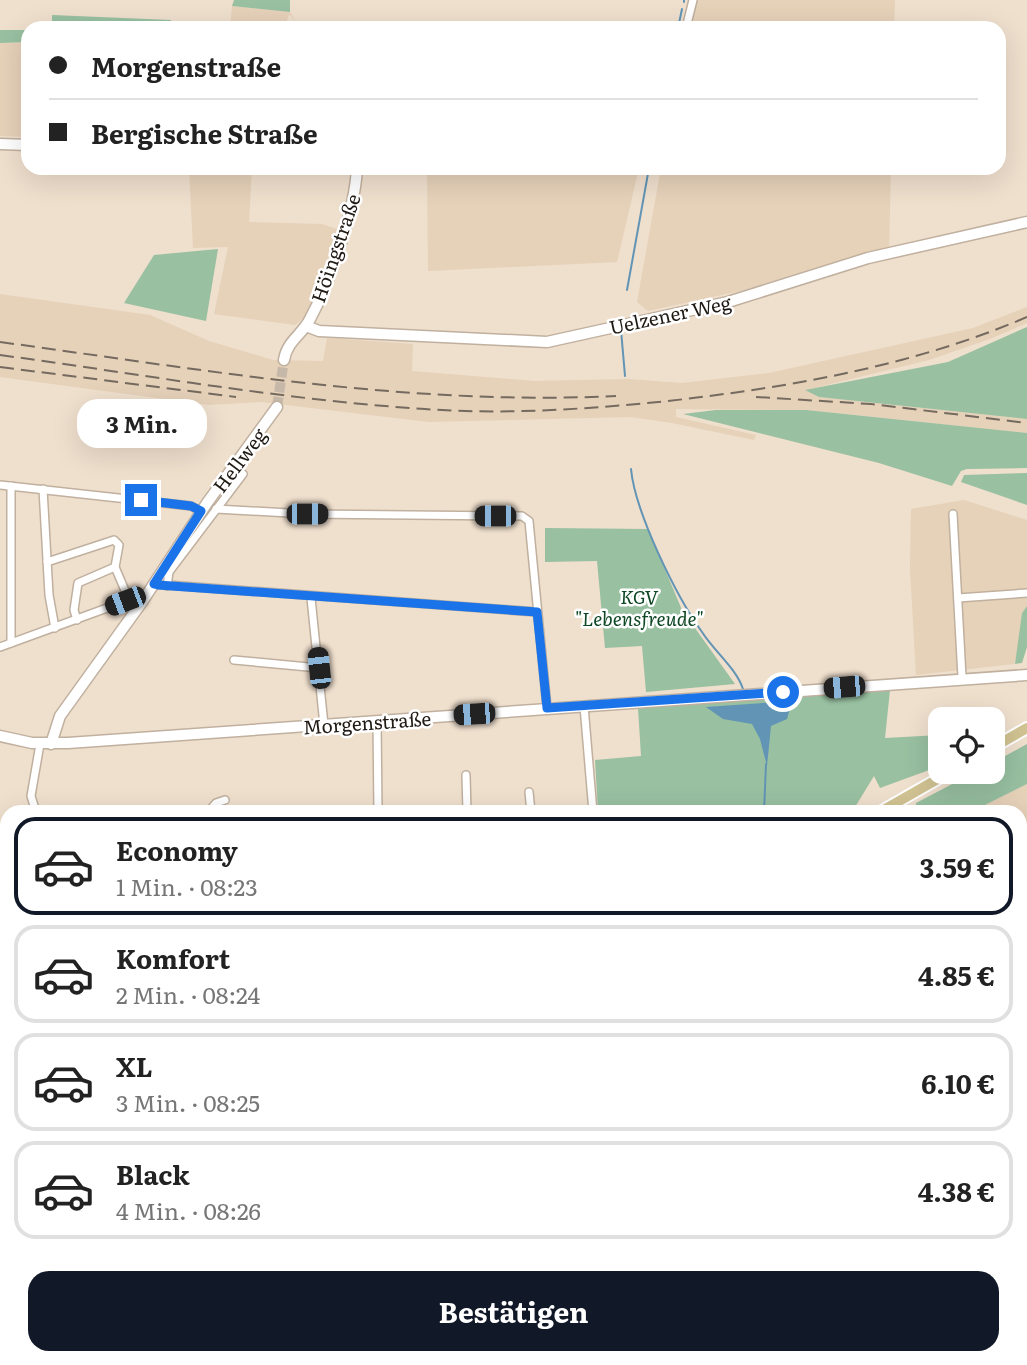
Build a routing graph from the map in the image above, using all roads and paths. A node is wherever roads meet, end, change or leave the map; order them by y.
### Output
1 (693, 0) edge
2 (688, 21) edge
3 (0, 144) edge
4 (21, 145) edge
5 (356, 175) edge
6 (1027, 222) edge
7 (306, 326) junction
8 (284, 360) tunnel mouth
9 (278, 407) tunnel mouth
10 (243, 474) dead end
11 (0, 485) edge
12 (11, 486) junction
13 (43, 489) junction
14 (216, 509) junction
15 (201, 511) junction
16 (953, 514) dead end
17 (47, 562) junction
18 (115, 567) junction
19 (154, 584) junction
20 (167, 586) junction
21 (1027, 593) edge
22 (312, 597) junction
23 (958, 598) junction
24 (129, 600) junction
25 (142, 602) junction
26 (537, 612) junction
27 (77, 620) junction
28 (55, 628) junction
29 (11, 643) junction
30 (0, 647) edge
31 (234, 660) dead end
32 (319, 668) junction
33 (1027, 675) edge
34 (962, 677) junction
35 (584, 706) junction
36 (547, 708) junction
37 (377, 721) junction
38 (324, 725) junction
39 (1027, 728) edge
40 (0, 736) edge
41 (1005, 741) edge
42 (46, 744) junction
43 (466, 775) dead end
44 (930, 784) edge
45 (216, 792) dead end
46 (529, 792) dead end
47 (225, 800) dead end
48 (216, 803) joint
49 (33, 805) edge
50 (378, 805) edge
51 (467, 805) edge
52 (530, 805) edge
53 (592, 805) edge
54 (895, 805) edge

1 - 2 street
3 - 4 street
5 - 7 street, Höingstraße
6 - 7 street, Uelzener Weg
7 - 8 street
9 - 15 street, Hellweg
10 - 14 street, Hellweg
11 - 12 street
12 - 13 street
12 - 29 street
13 - 15 street
13 - 17 street
14 - 20 street, Hellweg
14 - 26 street
15 - 19 street, Hellweg
16 - 23 street
17 - 18 street
17 - 28 street
18 - 24 street
18 - 27 street
19 - 20 street
19 - 25 street, Hellweg
20 - 22 street
21 - 23 street
22 - 26 street
22 - 32 street
23 - 34 street
24 - 25 street
24 - 27 street
25 - 42 street, Hellweg
26 - 36 street
27 - 28 street
28 - 29 street
29 - 30 street
31 - 32 street
32 - 38 street
33 - 34 street, Morgenstraße
34 - 35 street, Morgenstraße
35 - 36 street, Morgenstraße
35 - 53 street
36 - 37 street, Morgenstraße
37 - 38 street, Morgenstraße
37 - 50 street
38 - 42 street, Morgenstraße
39 - 41 main road
40 - 42 street, Morgenstraße
42 - 49 street
43 - 51 street
44 - 54 main road
45 - 48 street
46 - 52 street
47 - 48 street

